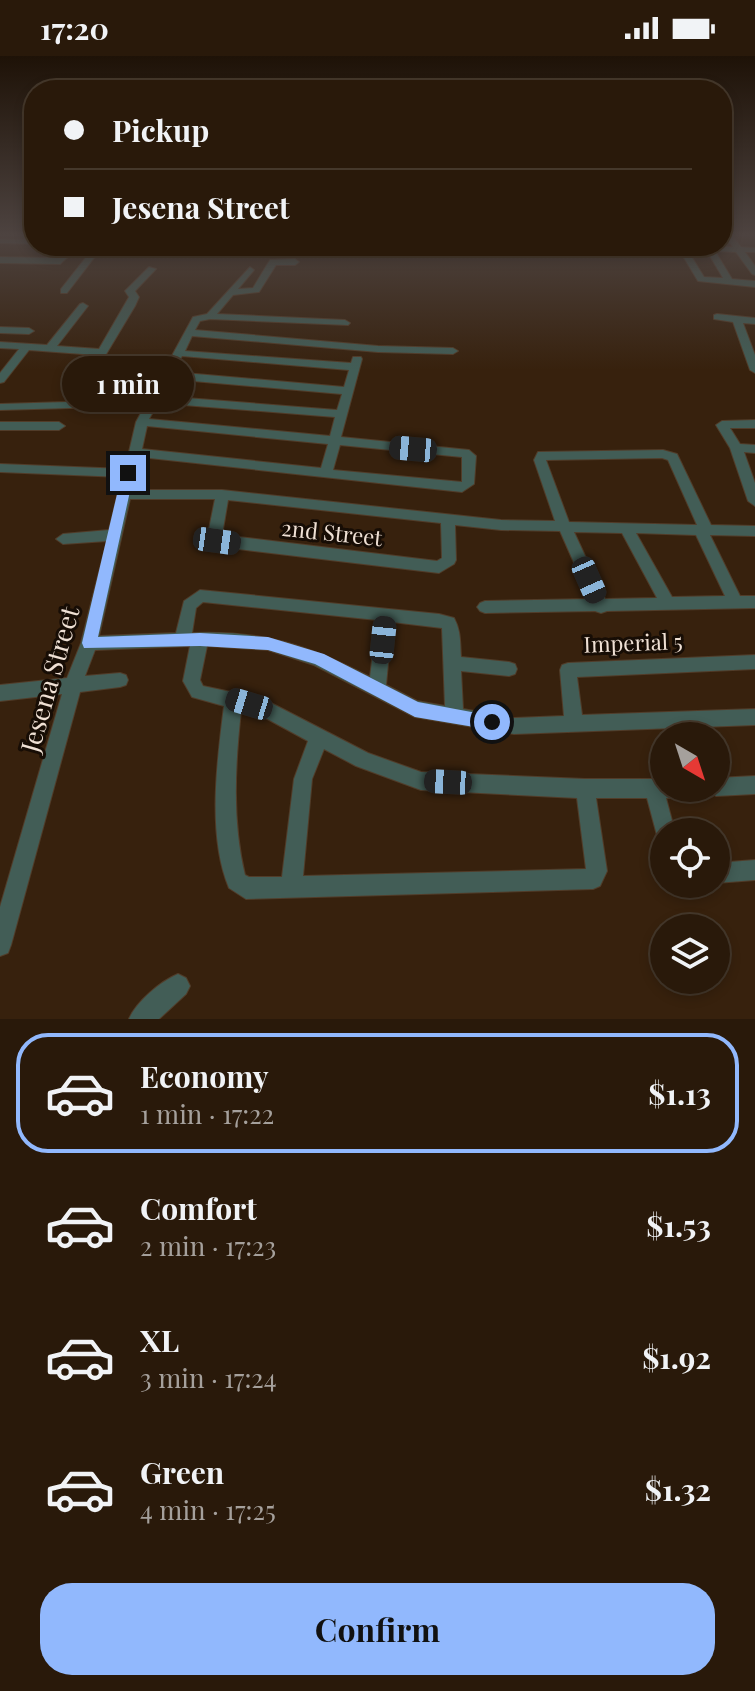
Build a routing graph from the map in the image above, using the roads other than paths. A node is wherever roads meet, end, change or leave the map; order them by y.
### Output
1 (73, 280) edge
2 (141, 280) edge
3 (243, 280) edge
4 (262, 280) edge
5 (708, 280) edge
6 (728, 280) edge
7 (730, 283) junction
8 (755, 284) edge
9 (64, 291) dead end
10 (234, 292) junction
11 (83, 306) dead end
12 (210, 316) junction
13 (717, 317) dead end
14 (737, 319) junction
15 (755, 321) edge
16 (326, 322) junction
17 (345, 323) dead end
18 (1, 331) edge
19 (29, 331) dead end
20 (190, 333) junction
21 (320, 343) junction
22 (0, 345) edge
23 (26, 347) junction
24 (361, 347) junction
25 (50, 348) junction
26 (453, 351) dead end
27 (101, 352) junction
28 (177, 353) junction
29 (355, 367) junction
30 (93, 369) junction
31 (755, 370) edge
32 (166, 375) junction
33 (0, 380) edge
34 (348, 391) junction
35 (153, 399) junction
36 (70, 406) junction
37 (0, 407) edge
38 (342, 414) junction
39 (142, 422) junction
40 (755, 424) edge
41 (0, 426) edge
42 (59, 426) dead end
43 (335, 442) junction
44 (736, 448) junction
45 (755, 449) edge
46 (134, 452) junction
47 (0, 468) edge
48 (326, 472) junction
49 (128, 473) junction
50 (754, 493) edge
51 (124, 494) junction
52 (222, 495) junction
53 (448, 521) junction
54 (564, 526) junction
55 (627, 529) junction
56 (703, 529) junction
57 (755, 531) edge
58 (114, 535) junction
59 (63, 539) dead end
60 (755, 602) edge
61 (736, 603) junction
62 (668, 604) junction
63 (485, 607) dead end
64 (601, 607) junction
65 (385, 616) junction
66 (192, 640) junction
67 (89, 643) junction
68 (755, 662) edge
69 (454, 663) junction
70 (509, 669) dead end
71 (120, 680) dead end
72 (74, 683) junction
73 (377, 690) junction
74 (0, 693) edge
75 (234, 699) junction
76 (454, 717) junction
77 (755, 717) edge
78 (574, 723) junction
79 (319, 737) junction
80 (755, 785) edge
81 (730, 786) edge
82 (585, 789) junction
83 (650, 790) edge
84 (755, 870) edge
85 (730, 872) edge
86 (292, 885) junction
87 (0, 945) edge
88 (178, 986) dead end
89 (141, 1019) edge

1 - 9 street
2 - 27 street
3 - 10 street
4 - 10 street
5 - 7 street
6 - 7 street
7 - 8 street
10 - 12 street
11 - 25 street
12 - 16 street
12 - 20 street, Jesena Street
13 - 14 street
14 - 15 street
14 - 31 street
16 - 17 street
16 - 21 street
18 - 19 street
20 - 21 street
20 - 28 street, Jesena Street
21 - 24 street
22 - 23 street
23 - 25 street
23 - 33 street
24 - 26 street
24 - 29 street
25 - 27 street
27 - 30 street
28 - 29 street
28 - 32 street, Jesena Street
29 - 34 street
30 - 36 street
30 - 36 street
32 - 34 street
32 - 35 street, Jesena Street
34 - 38 street
35 - 38 street
35 - 39 street, Jesena Street
36 - 37 street
38 - 43 street
39 - 43 street
39 - 46 street, Jesena Street
40 - 44 street
41 - 42 street
43 - 48 street
43 - 48 street
44 - 45 street
44 - 50 street
46 - 48 street
46 - 49 street, Jesena Street
47 - 49 street
49 - 51 street, Jesena Street
51 - 52 street
51 - 58 street, Jesena Street
52 - 53 street
52 - 53 street, 2nd Street
53 - 54 street
54 - 55 street
54 - 56 street
54 - 64 street
55 - 56 street
55 - 62 street
56 - 57 street
56 - 61 street
58 - 59 street
58 - 67 street, Jesena Street
60 - 61 street
61 - 62 street
62 - 64 street
63 - 64 street
65 - 66 street
65 - 69 street
65 - 73 street
66 - 67 street
66 - 73 street
66 - 75 street
67 - 72 street, Jesena Street
68 - 78 street, Imperial 5
69 - 70 street
69 - 76 street
71 - 72 street
72 - 74 street
72 - 87 street, Jesena Street
73 - 76 street
75 - 79 street
75 - 86 street
76 - 78 street
77 - 78 street
79 - 82 street
79 - 86 street
80 - 81 street
82 - 83 street
82 - 86 street
84 - 85 street
88 - 89 street

